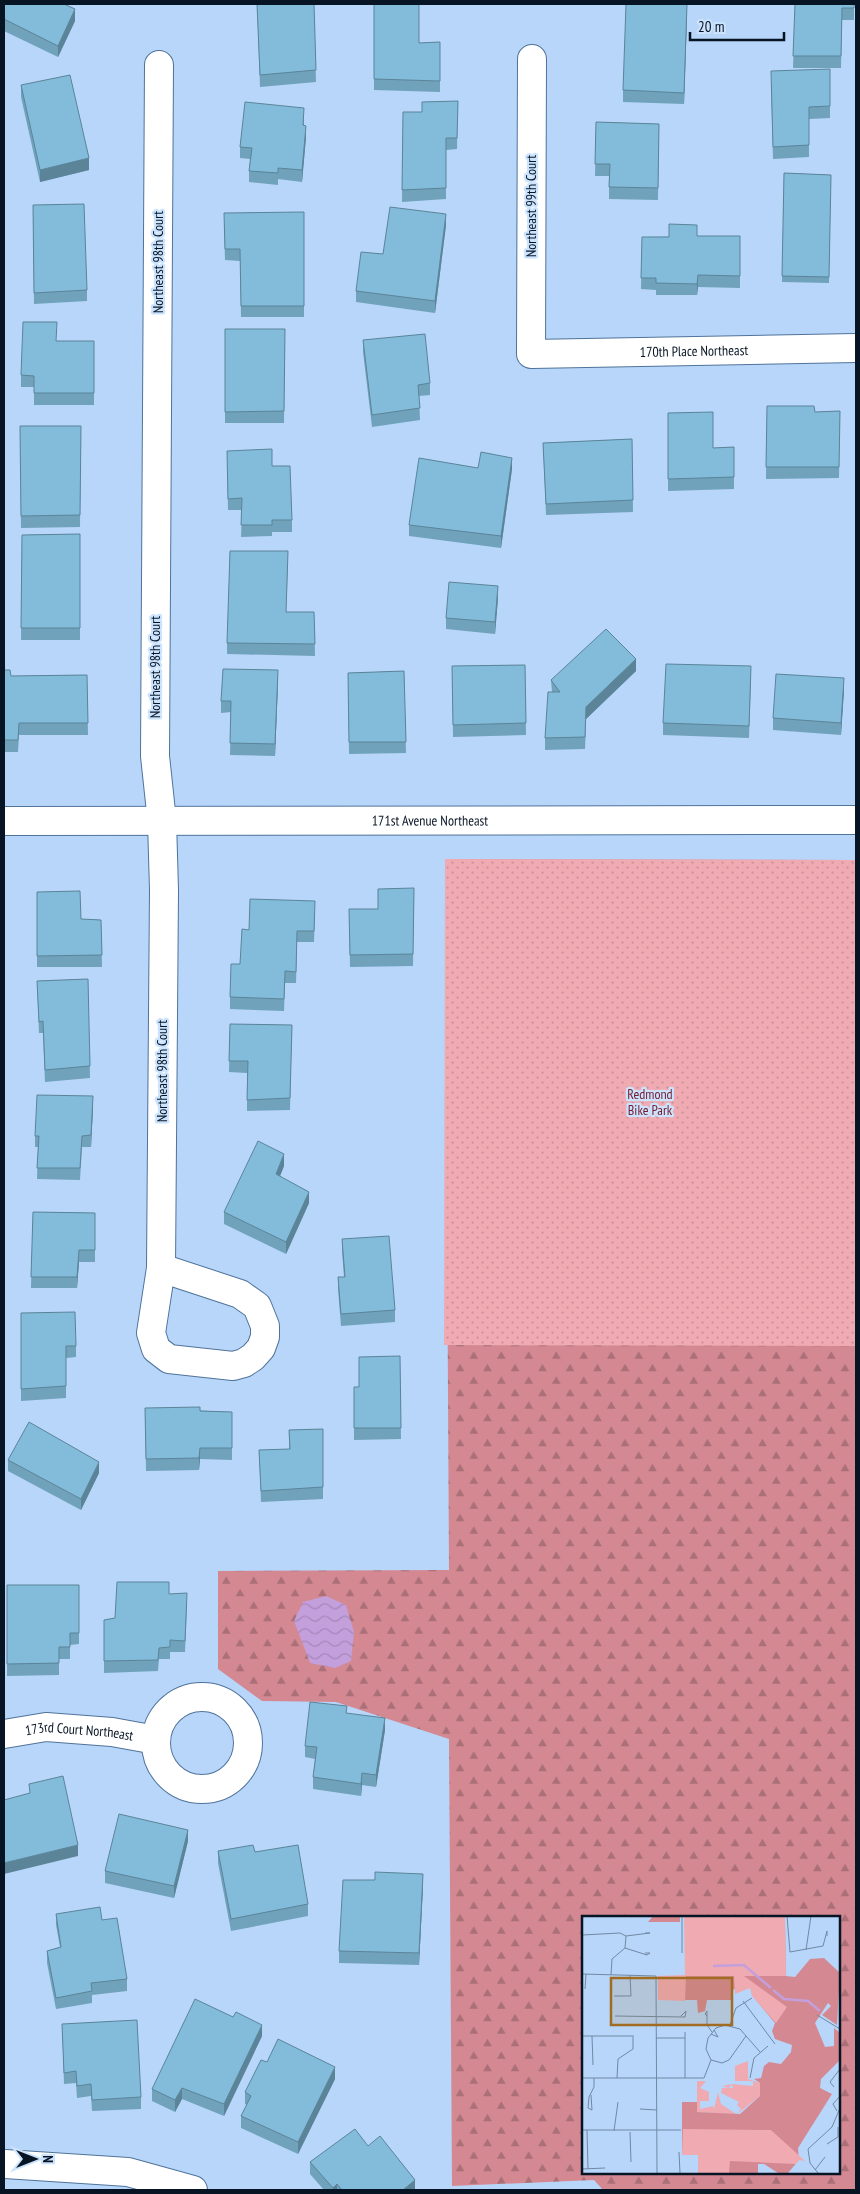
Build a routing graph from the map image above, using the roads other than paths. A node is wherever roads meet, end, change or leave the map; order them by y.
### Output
1 (532, 58) dead end
2 (159, 65) dead end
3 (856, 348) edge
4 (531, 354) joint
5 (856, 820) edge
6 (4, 821) edge
7 (162, 821) junction
8 (161, 1268) junction
9 (4, 1734) edge
10 (156, 1740) dead end
11 (4, 2160) edge
12 (193, 2190) edge

1 - 4 street, Northeast 99th Court
2 - 7 street, Northeast 98th Court
3 - 4 street, 170th Place Northeast
5 - 7 street, 171st Avenue Northeast
6 - 7 street, 171st Avenue Northeast
7 - 8 street, Northeast 98th Court
8 - 8 street, Northeast 98th Court
9 - 10 street, 173rd Court Northeast
11 - 12 street

